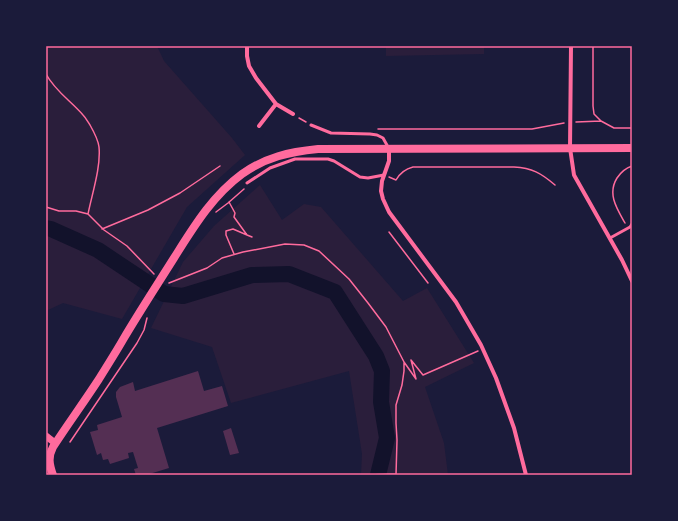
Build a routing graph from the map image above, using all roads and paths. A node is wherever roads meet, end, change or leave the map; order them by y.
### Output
1 (247, 46) edge
2 (571, 46) edge
3 (593, 46) edge
4 (46, 74) edge
5 (276, 104) junction
6 (293, 114) joint
7 (570, 122) junction
8 (601, 122) junction
9 (311, 125) joint
10 (259, 126) dead end
11 (632, 128) edge
12 (378, 129) dead end
13 (389, 148) junction
14 (570, 148) junction
15 (632, 148) edge
16 (220, 166) dead end
17 (632, 166) edge
18 (384, 175) junction
19 (247, 183) joint
20 (554, 185) dead end
21 (229, 202) junction
22 (46, 207) edge
23 (214, 213) dead end
24 (88, 214) junction
25 (632, 224) edge
26 (627, 228) junction
27 (102, 229) junction
28 (389, 232) dead end
29 (247, 235) junction
30 (252, 236) dead end
31 (610, 238) junction
32 (234, 255) junction
33 (159, 275) junction
34 (632, 281) edge
35 (428, 283) dead end
36 (168, 284) dead end
37 (148, 314) dead end
38 (482, 348) junction
39 (404, 362) junction
40 (46, 436) edge
41 (70, 442) dead end
42 (56, 443) junction
43 (389, 474) edge
44 (53, 475) edge
45 (368, 475) edge
46 (373, 475) edge
47 (396, 475) edge
48 (526, 475) edge

1 - 5 street
2 - 7 street
3 - 8 path
4 - 24 path
5 - 6 street
5 - 10 street
6 - 9 path
7 - 8 path
7 - 12 path
7 - 14 street
8 - 11 path
9 - 13 lane
13 - 14 main road
13 - 18 street
13 - 33 main road
14 - 15 main road
14 - 31 street
16 - 27 path
17 - 26 path
18 - 19 lane
18 - 20 path
18 - 38 street
19 - 21 path
21 - 23 path
21 - 29 path
22 - 24 path
24 - 27 path
25 - 26 lane
26 - 31 lane
27 - 33 path
28 - 35 path
29 - 30 path
29 - 32 path
31 - 34 street
32 - 36 path
32 - 39 path
33 - 42 main road
37 - 41 path
38 - 39 path
38 - 48 street
39 - 47 path
40 - 42 street
42 - 44 main road
43 - 46 path
43 - 47 path
45 - 46 path

